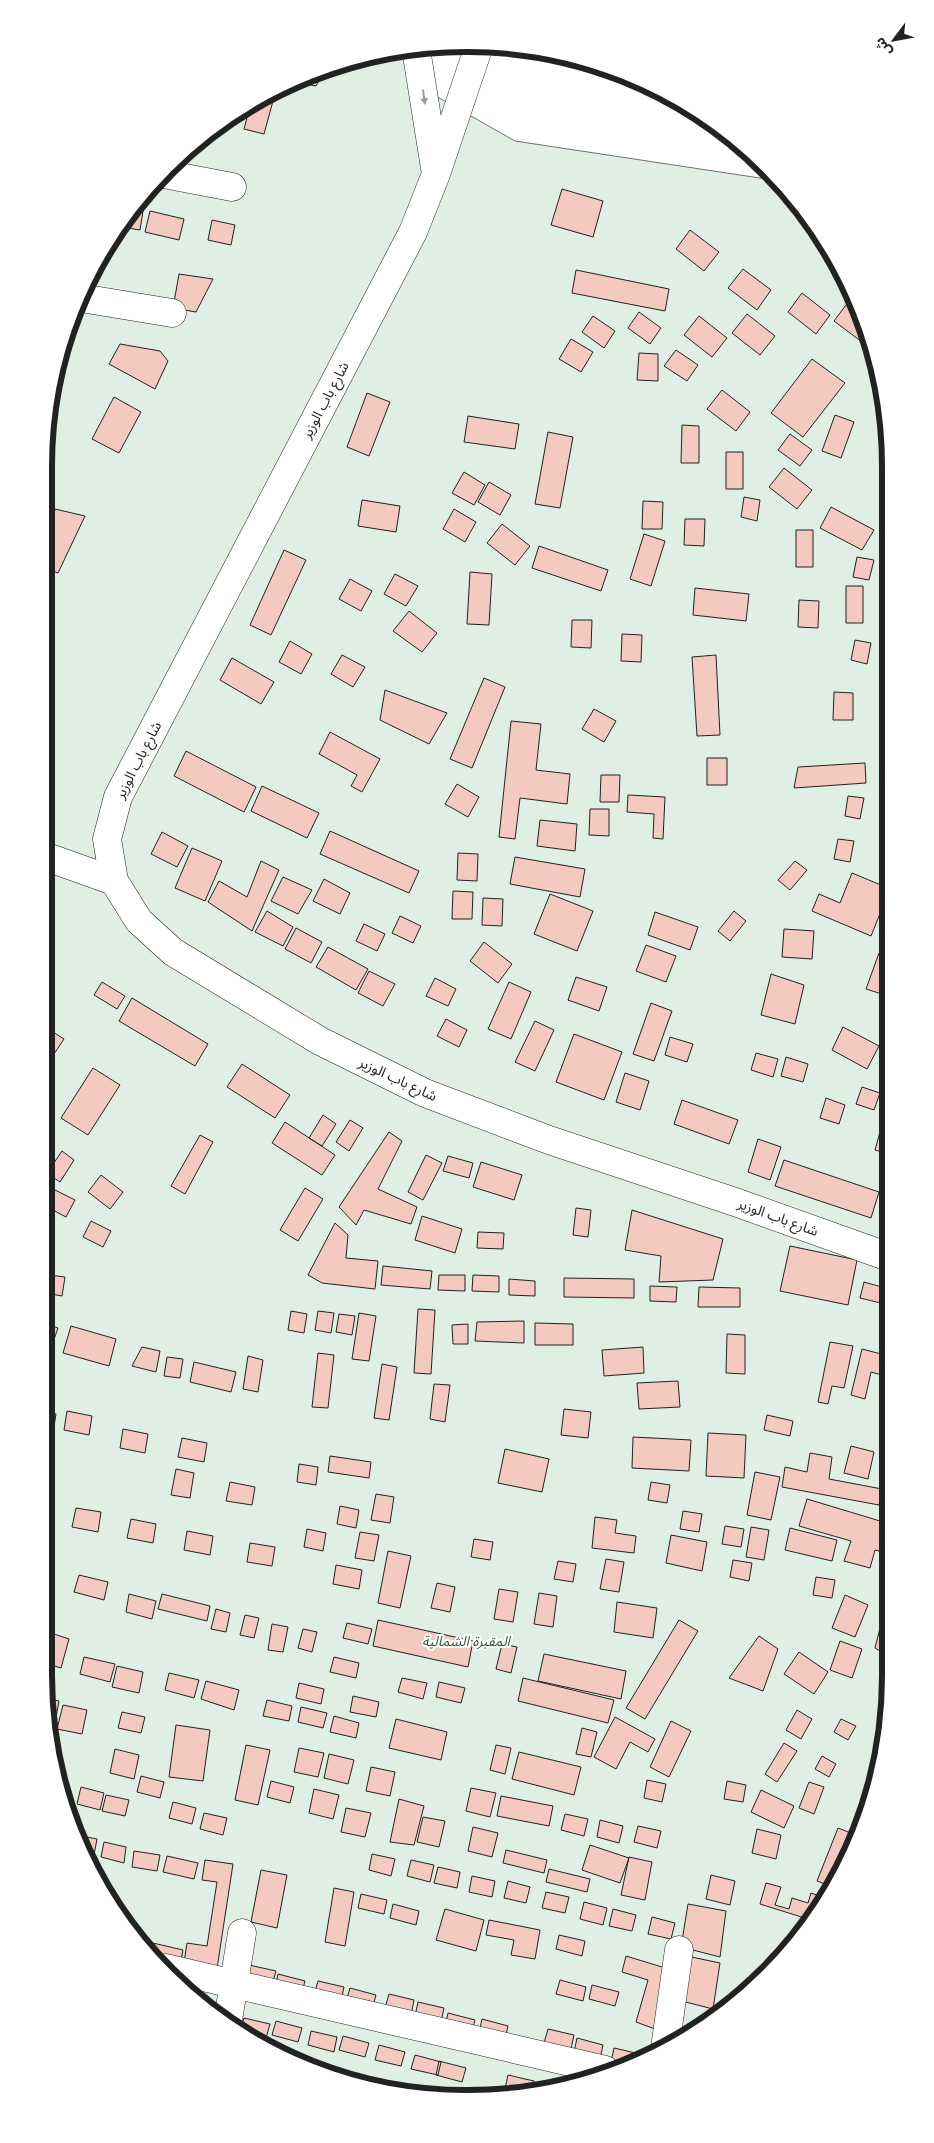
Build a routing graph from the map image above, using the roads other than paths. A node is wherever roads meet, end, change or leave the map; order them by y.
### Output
1 (476, 52) edge
2 (417, 56) edge
3 (436, 174) junction
4 (172, 176) edge
5 (232, 187) dead end
6 (88, 299) edge
7 (172, 313) dead end
8 (52, 859) edge
9 (114, 881) junction
10 (882, 1254) edge
11 (242, 1933) dead end
12 (679, 1950) dead end
13 (175, 1970) edge
14 (234, 1983) junction
15 (229, 2015) edge
16 (666, 2039) edge
17 (600, 2069) edge

1 - 3 street, شارع باب الوزير
2 -> 3 street
3 - 9 street, شارع باب الوزير
4 - 5 street
6 - 7 street
8 - 9 street
9 - 10 street, شارع باب الوزير
11 - 14 street
12 - 16 street
13 - 14 street
14 - 15 street
14 - 17 street

